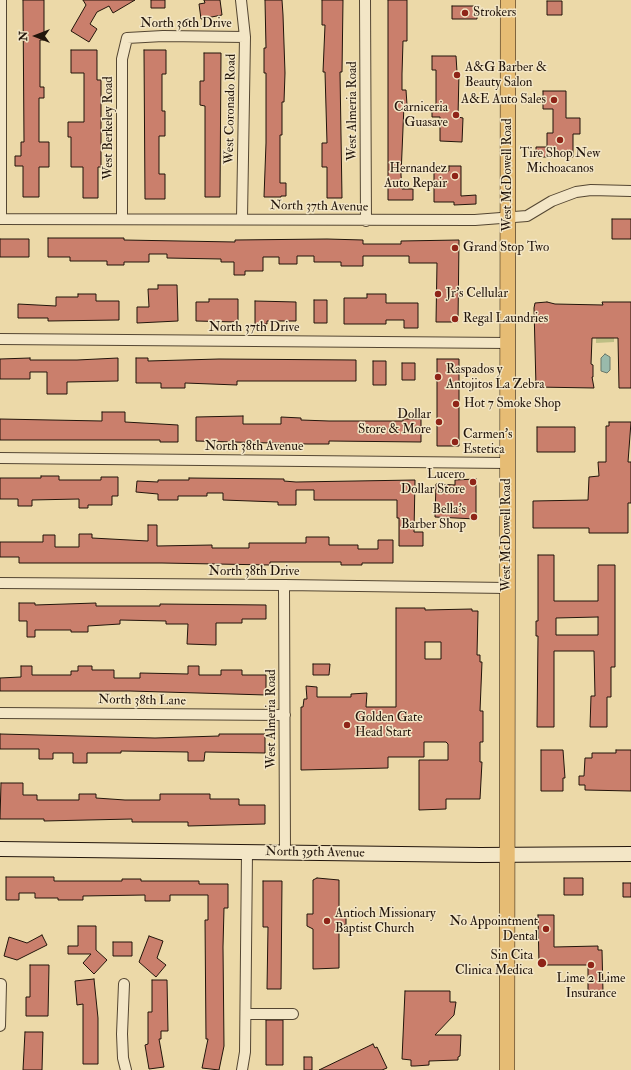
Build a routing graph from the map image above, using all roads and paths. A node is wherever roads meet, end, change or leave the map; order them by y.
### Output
1 (1, 0) edge
2 (241, 0) edge
3 (365, 0) edge
4 (508, 0) edge
5 (244, 37) junction
6 (127, 38) joint
7 (631, 191) edge
8 (242, 218) junction
9 (0, 219) edge
10 (122, 219) junction
11 (507, 219) junction
12 (366, 221) junction
13 (0, 339) edge
14 (508, 343) junction
15 (0, 458) edge
16 (507, 463) junction
17 (0, 583) edge
18 (284, 585) junction
19 (507, 588) junction
20 (0, 712) edge
21 (285, 715) junction
22 (0, 850) edge
23 (247, 852) junction
24 (285, 853) junction
25 (631, 854) edge
26 (507, 855) junction
27 (1, 984) dead end
28 (124, 984) dead end
29 (246, 1014) junction
30 (293, 1014) dead end
31 (0, 1026) edge
32 (126, 1070) edge
33 (242, 1070) edge
34 (507, 1070) edge

1 - 9 street
2 - 5 street, West Coronado Road
3 - 12 street, West Almeria Road
4 - 11 main road, West McDowell Road
5 - 6 street, North 36th Drive
5 - 8 street, West Coronado Road
6 - 10 street, West Berkeley Road
7 - 11 street, North 37th Avenue
8 - 10 street, North 37th Avenue
8 - 12 street, North 37th Avenue
9 - 10 street, North 37th Avenue
11 - 12 street, North 37th Avenue
11 - 14 main road, West McDowell Road
13 - 14 street, North 37th Drive
14 - 16 main road, West McDowell Road
15 - 16 street, North 38th Avenue
16 - 19 main road, West McDowell Road
17 - 18 street, North 38th Drive
18 - 19 street, North 38th Drive
18 - 21 street, West Almeria Road
19 - 26 main road, West McDowell Road
20 - 21 street, North 38th Lane
21 - 24 street, West Almeria Road
22 - 23 street, North 39th Avenue
23 - 24 street, North 39th Avenue
23 - 29 street
24 - 26 street, North 39th Avenue
25 - 26 street, North 39th Avenue
26 - 34 main road, West McDowell Road
27 - 31 street
28 - 32 street
29 - 30 street
29 - 33 street

